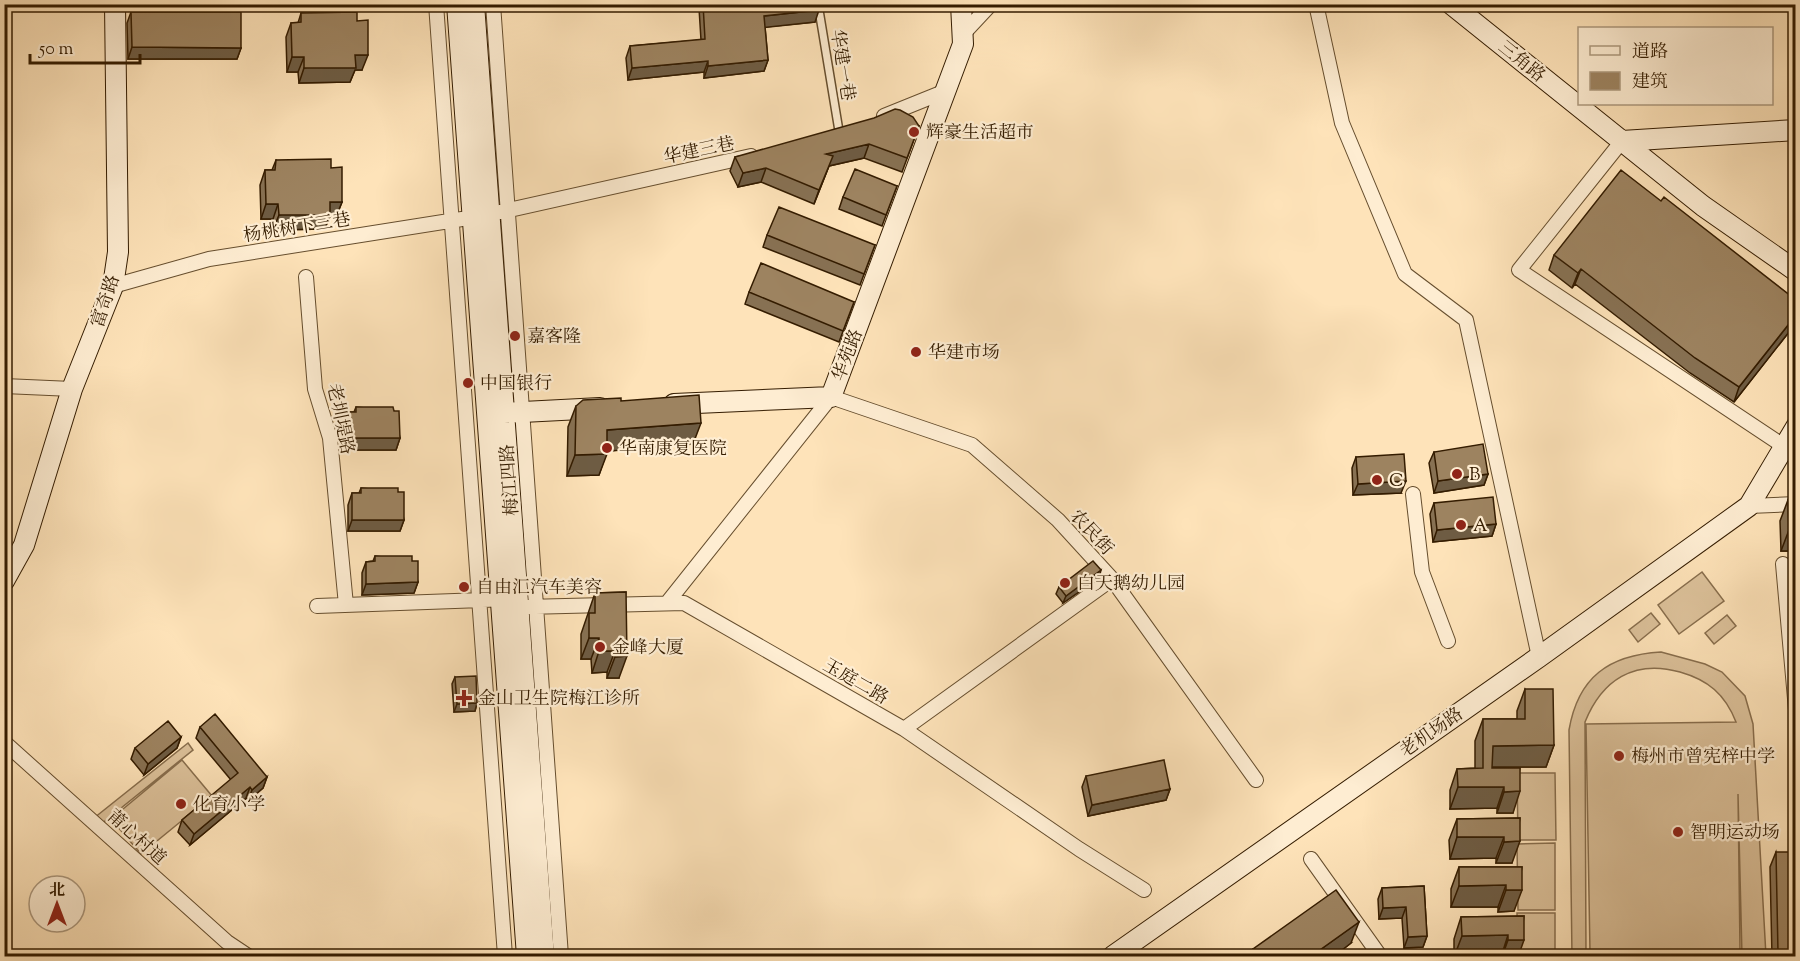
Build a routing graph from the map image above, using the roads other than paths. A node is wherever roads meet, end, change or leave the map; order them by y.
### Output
1 (116, 4) edge
2 (436, 4) edge
3 (457, 4) edge
4 (474, 4) edge
5 (493, 4) edge
6 (818, 4) edge
7 (961, 4) edge
8 (991, 4) edge
9 (1316, 4) edge
10 (1451, 4) edge
11 (963, 34) junction
12 (946, 91) junction
13 (866, 123) edge
14 (1796, 130) edge
15 (838, 131) edge
16 (1622, 141) junction
17 (766, 152) edge
18 (489, 214) junction
19 (1796, 271) edge
20 (306, 277) dead end
21 (113, 286) junction
22 (4, 386) edge
23 (72, 389) junction
24 (831, 397) junction
25 (656, 405) edge
26 (621, 407) edge
27 (504, 413) junction
28 (1796, 427) edge
29 (1785, 447) junction
30 (1413, 494) dead end
31 (1796, 504) edge
32 (1749, 506) junction
33 (1783, 564) dead end
34 (1112, 579) junction
35 (4, 581) edge
36 (518, 603) junction
37 (667, 603) junction
38 (346, 605) junction
39 (317, 606) dead end
40 (1448, 641) dead end
41 (1539, 657) junction
42 (1796, 710) edge
43 (904, 729) junction
44 (4, 742) edge
45 (1256, 780) dead end
46 (1311, 859) dead end
47 (1144, 890) dead end
48 (248, 957) edge
49 (505, 957) edge
50 (527, 957) edge
51 (544, 957) edge
52 (561, 957) edge
53 (1113, 957) edge
54 (1380, 957) edge

1 - 21 street, 富奇路
2 - 49 street
3 - 50 street, 梅江四路
4 - 18 street, 梅江四路
5 - 52 street
6 - 15 lane, 华建一巷
7 - 11 street, 华苑路
8 - 11 street
9 - 41 street
10 - 16 street, 三角路
11 - 12 street, 华苑路
12 - 13 street
12 - 24 street, 华苑路
14 - 16 street
16 - 19 street, 三角路
16 - 29 street
17 - 18 street, 华建三巷
18 - 21 street, 杨桃树下三巷
18 - 27 street, 梅江四路
20 - 38 street, 老圳堤路
21 - 23 street, 富奇路
22 - 23 street
23 - 35 street, 富奇路
24 - 25 street, 华苑路
24 - 34 street, 农民街
24 - 37 street
26 - 27 street
27 - 36 street, 梅江四路
28 - 29 street, 老机场路
29 - 32 street, 老机场路
30 - 40 street
31 - 32 street
32 - 41 street, 老机场路
33 - 42 street
34 - 43 street
34 - 45 street, 农民街
36 - 37 street, 玉庭二路
36 - 38 street, 玉庭二路
36 - 51 street, 梅江四路
37 - 43 street, 玉庭二路
38 - 39 street, 玉庭二路
41 - 53 street, 老机场路
43 - 47 street, 玉庭二路
44 - 48 street, 莆心村道
46 - 54 street

